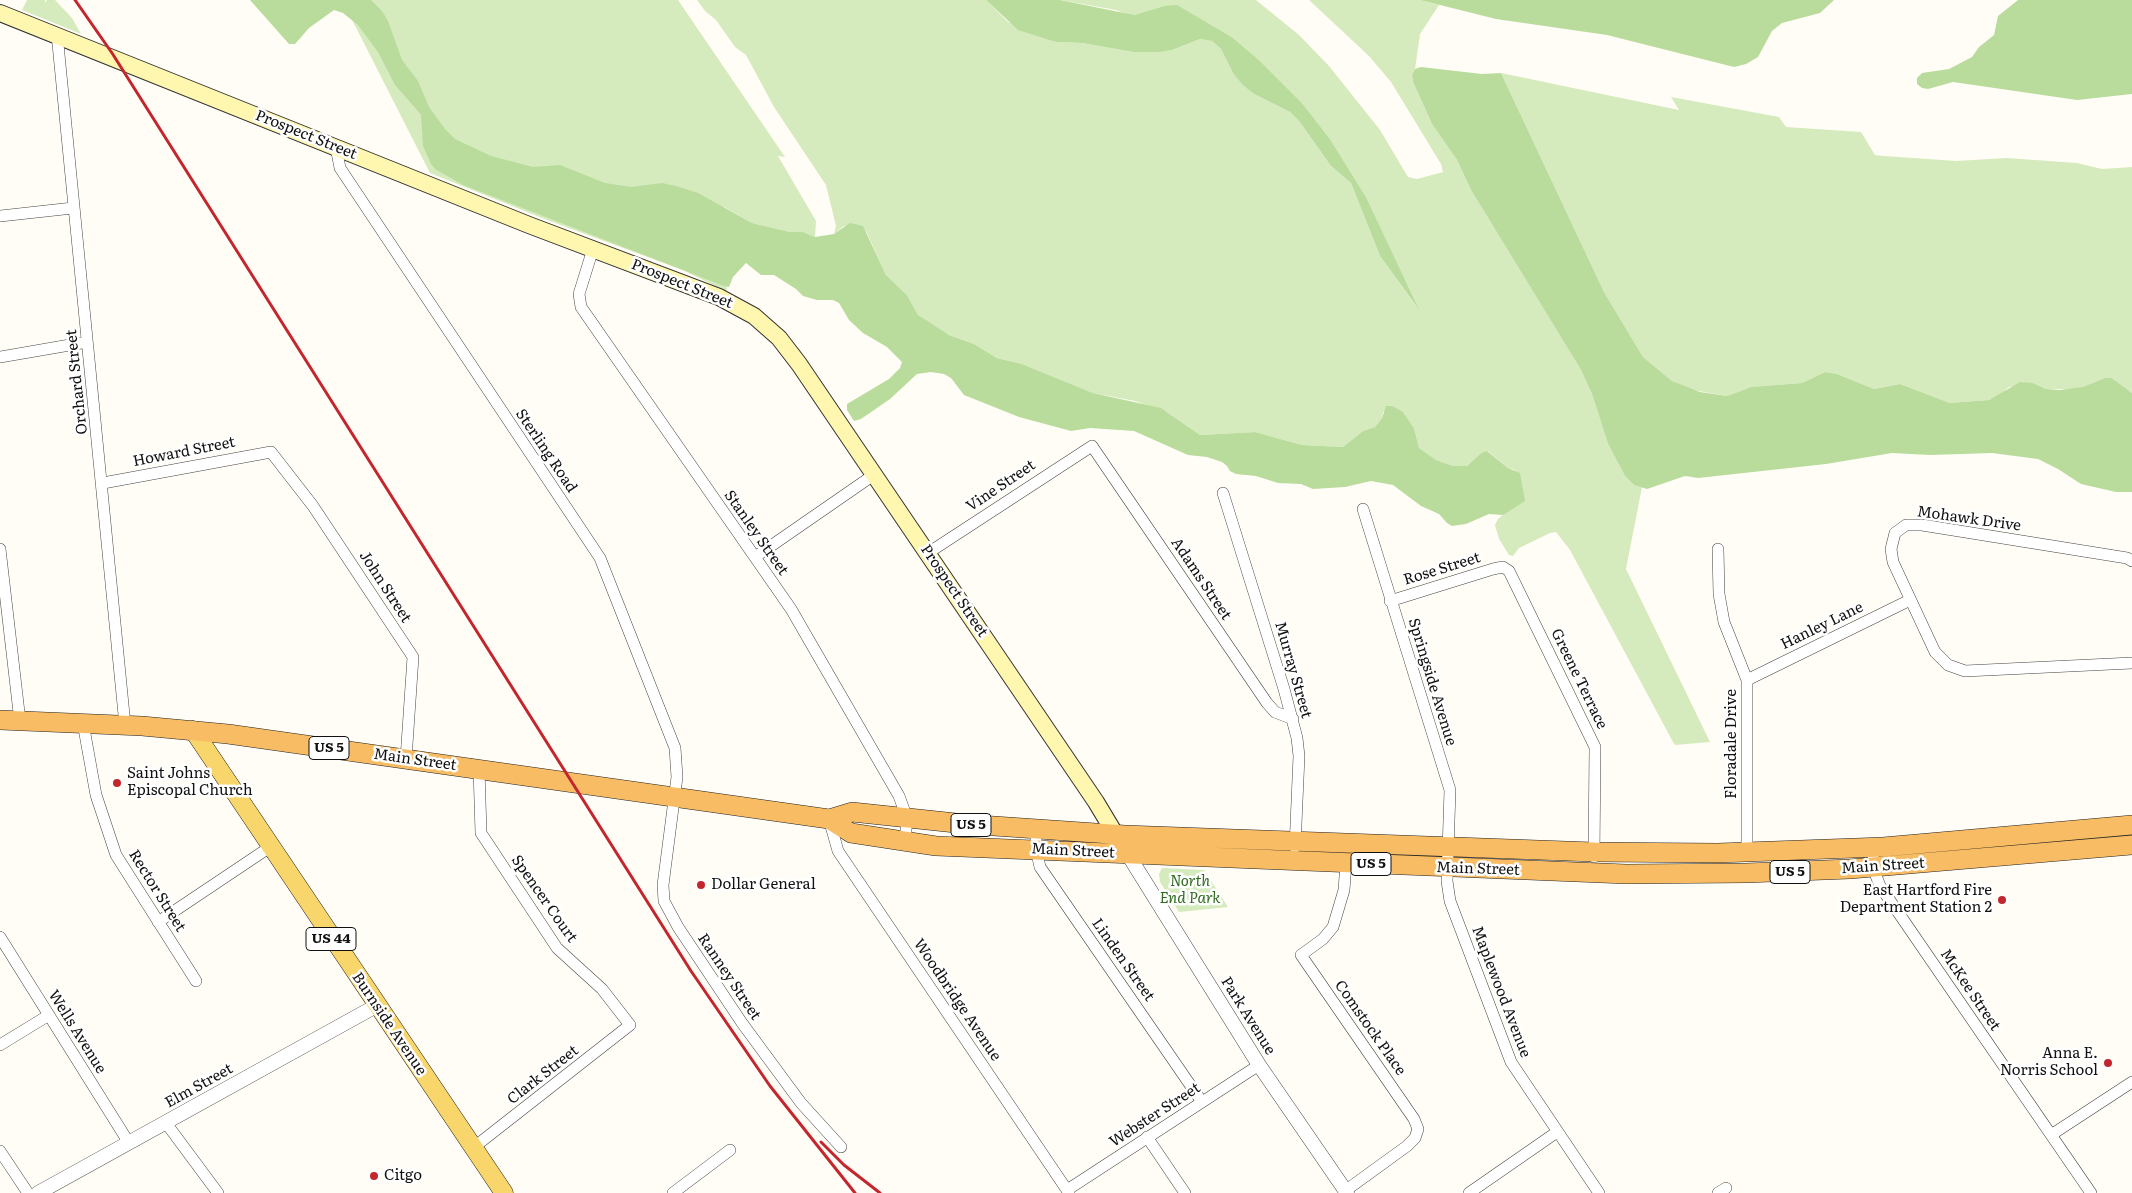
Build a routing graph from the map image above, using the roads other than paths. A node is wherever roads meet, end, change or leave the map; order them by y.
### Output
1 (0, 13) edge
2 (57, 34) junction
3 (336, 147) junction
4 (73, 208) junction
5 (0, 216) edge
6 (593, 249) junction
7 (87, 342) junction
8 (0, 358) edge
9 (1092, 446) joint
10 (271, 452) joint
11 (875, 474) junction
12 (103, 483) junction
13 (1223, 493) dead end
14 (1362, 509) dead end
15 (0, 549) edge
16 (1718, 550) dead end
17 (928, 554) junction
18 (755, 557) junction
19 (2132, 561) edge
20 (1503, 567) joint
21 (1910, 600) junction
22 (1390, 601) junction
23 (2132, 663) edge
24 (1747, 680) junction
25 (1293, 719) junction
26 (0, 720) edge
27 (20, 721) junction
28 (83, 723) junction
29 (125, 725) junction
30 (193, 730) junction
31 (406, 759) junction
32 (479, 769) junction
33 (674, 797) junction
34 (907, 818) junction
35 (829, 819) junction
36 (2132, 825) edge
37 (1036, 829) junction
38 (1115, 834) junction
39 (1984, 838) junction
40 (905, 842) junction
41 (1296, 842) junction
42 (2132, 845) edge
43 (1449, 846) junction
44 (270, 847) junction
45 (1872, 848) junction
46 (1036, 849) junction
47 (1594, 852) junction
48 (1127, 853) junction
49 (1747, 853) junction
50 (1986, 858) junction
51 (1295, 861) junction
52 (1346, 863) junction
53 (1874, 867) junction
54 (1448, 868) junction
55 (1594, 874) junction
56 (158, 922) junction
57 (0, 937) edge
58 (196, 981) dead end
59 (376, 1006) junction
60 (49, 1015) junction
61 (630, 1025) joint
62 (0, 1044) edge
63 (1259, 1065) junction
64 (2132, 1082) edge
65 (1202, 1102) junction
66 (166, 1123) junction
67 (1557, 1132) junction
68 (2051, 1135) junction
69 (1147, 1138) junction
70 (129, 1143) junction
71 (841, 1147) dead end
72 (473, 1148) junction
73 (730, 1150) dead end
74 (0, 1151) edge
75 (1068, 1192) edge
76 (1346, 1192) edge
77 (28, 1193) edge
78 (38, 1193) edge
79 (218, 1193) edge
80 (504, 1193) edge
81 (674, 1193) edge
82 (1185, 1193) edge
83 (1469, 1193) edge
84 (1599, 1193) edge
85 (2090, 1193) edge

1 - 2 main road, Prospect Street
2 - 3 main road, Prospect Street
2 - 4 street, Orchard Street
3 - 6 main road, Prospect Street
3 - 33 street, Sterling Road
4 - 5 street
4 - 7 street, Orchard Street
6 - 11 main road, Prospect Street
6 - 18 street, Stanley Street
7 - 8 street
7 - 12 street, Orchard Street
9 - 17 street, Vine Street
9 - 25 street, Adams Street
10 - 12 street, Howard Street
10 - 31 street, John Street
11 - 17 main road, Prospect Street
11 - 18 street
12 - 29 street, Orchard Street
13 - 25 street, Murray Street
14 - 22 street, Springside Avenue
15 - 27 street
16 - 24 street, Floradale Drive
17 - 38 main road, Prospect Street
18 - 34 street, Stanley Street
19 - 21 street, Mohawk Drive
20 - 22 street, Rose Street
20 - 47 street, Greene Terrace
21 - 23 street, Mohawk Drive
21 - 24 street, Hanley Lane
22 - 43 street, Springside Avenue
24 - 49 street, Floradale Drive
25 - 41 street, Murray Street
26 - 27 highway, Main Street / US 5
27 - 28 highway, Main Street / US 5
28 - 29 highway, Main Street / US 5
28 - 56 street, Rector Street
29 - 30 highway, Main Street / US 5
30 - 31 highway, Main Street / US 5
30 - 44 main road, Burnside Avenue / US 44
31 - 32 highway, Main Street / US 5
32 - 33 highway, Main Street / US 5
32 - 61 street, Spencer Court
33 - 35 highway, Main Street / US 5
33 - 71 street, Ranney Street
34 - 35 highway, Main Street / US 5
34 - 37 highway, Main Street / US 5
34 - 40 street, Stanley Street
35 - 40 highway, Main Street / US 5
35 - 75 street, Woodbridge Avenue
36 - 39 highway, Main Street / US 5
37 - 38 highway, Main Street / US 5
37 - 46 street, Linden Street
38 - 41 highway, Main Street / US 5
38 - 48 main road, Prospect Street
39 - 45 highway, Main Street / US 5
39 - 50 highway
40 - 46 highway, Main Street / US 5
41 - 43 highway, Main Street / US 5
41 - 51 street, Murray Street
42 - 50 highway, Main Street / US 5
43 - 47 highway, Main Street / US 5
43 - 54 street, Springside Avenue
44 - 56 street
44 - 59 main road, Burnside Avenue / US 44
45 - 49 highway, Main Street / US 5
45 - 53 street, McKee Street
46 - 48 highway, Main Street / US 5
46 - 65 street, Linden Street
47 - 49 highway, Main Street / US 5
47 - 55 street, Greene Terrace
48 - 51 highway, Main Street / US 5
48 - 63 street, Park Avenue
50 - 53 highway, Main Street / US 5
51 - 52 highway, Main Street / US 5
52 - 54 highway, Main Street / US 5
52 - 76 street, Comstock Place
53 - 55 highway, Main Street / US 5
53 - 68 street, McKee Street
54 - 55 highway, Main Street / US 5
54 - 67 street, Maplewood Avenue
56 - 58 street, Rector Street
57 - 60 street, Wells Avenue
59 - 66 street, Elm Street
59 - 72 main road, Burnside Avenue / US 44
60 - 62 street
60 - 70 street, Wells Avenue
61 - 72 street, Clark Street
63 - 65 street, Webster Street
63 - 76 street, Park Avenue
64 - 68 street
65 - 69 street, Webster Street
66 - 70 street, Elm Street
66 - 79 street
67 - 83 street
67 - 84 street, Maplewood Avenue
68 - 85 street, McKee Street
69 - 75 street, Webster Street
69 - 82 street
70 - 78 street, Elm Street
72 - 80 main road, Burnside Avenue / US 44
73 - 81 street
74 - 77 street

